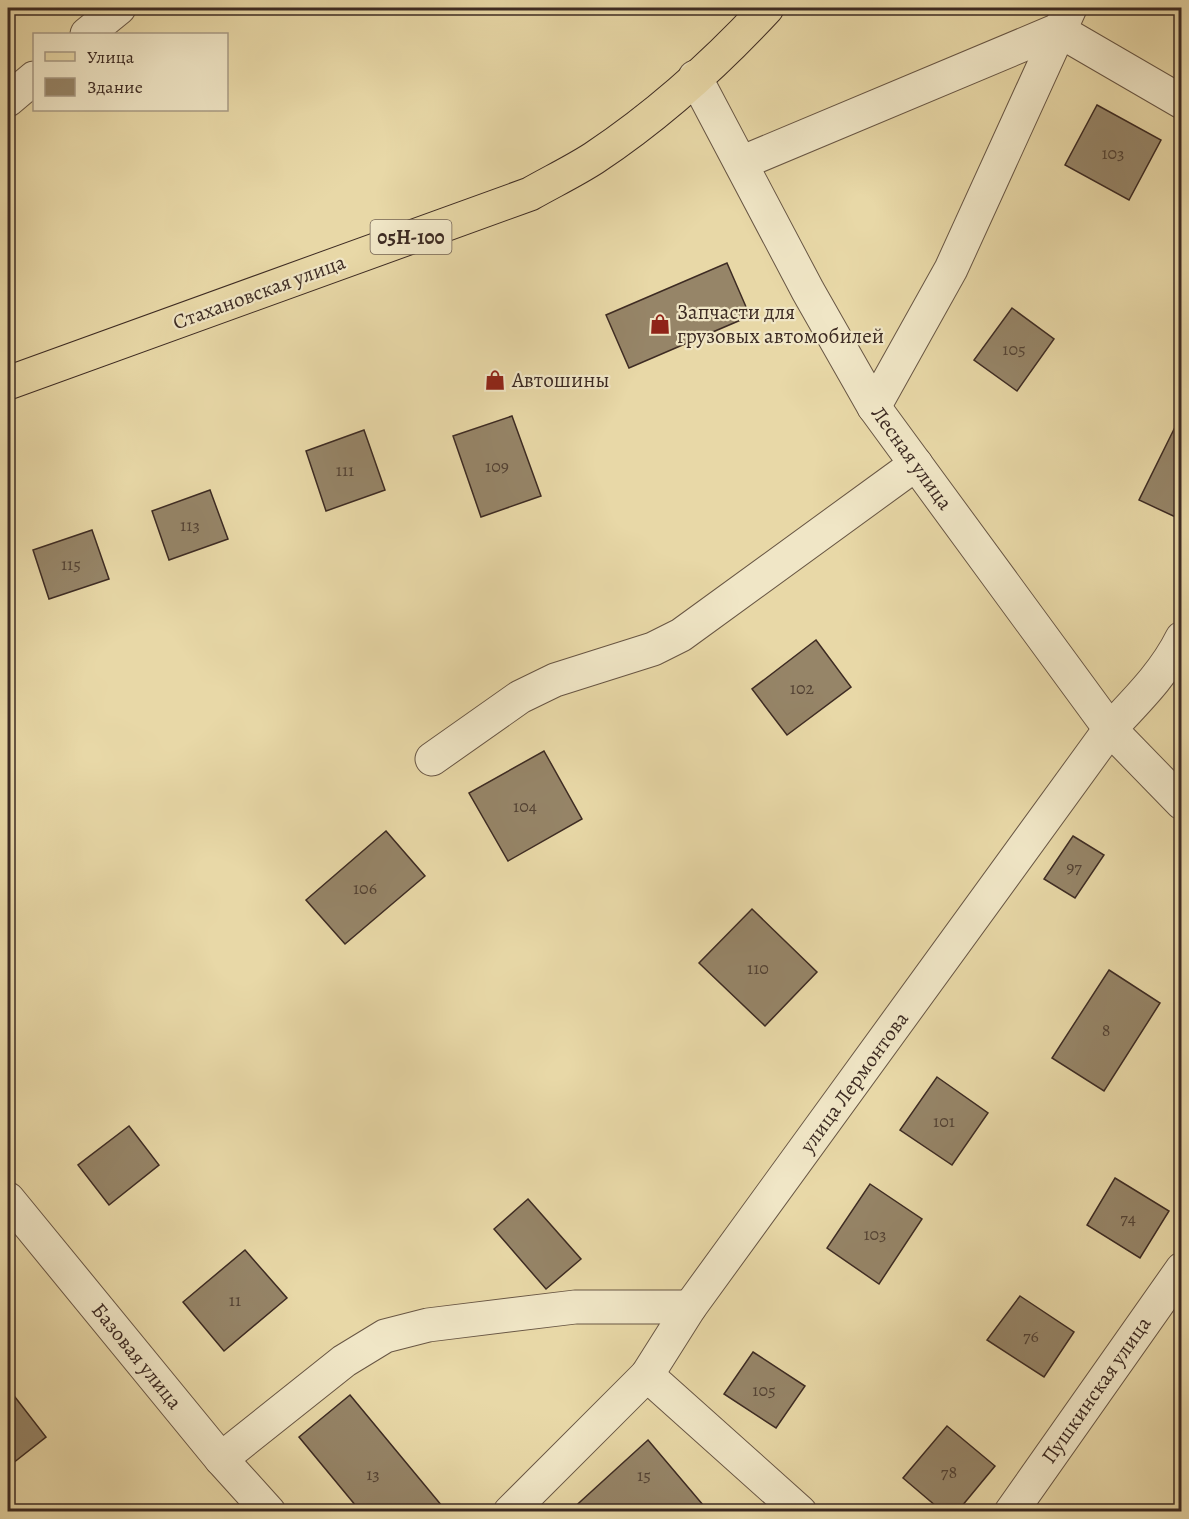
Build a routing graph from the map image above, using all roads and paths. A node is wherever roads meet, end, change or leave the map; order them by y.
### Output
1 (119, 8) edge
2 (767, 8) edge
3 (1064, 19) edge
4 (88, 33) edge
5 (695, 77) junction
6 (33, 79) edge
7 (8, 100) edge
8 (1182, 102) edge
9 (741, 163) junction
10 (8, 383) edge
11 (874, 407) junction
12 (916, 464) junction
13 (1182, 638) edge
14 (1110, 729) junction
15 (432, 759) dead end
16 (1182, 803) edge
17 (8, 1199) edge
18 (1182, 1269) edge
19 (690, 1307) junction
20 (647, 1375) junction
21 (221, 1459) junction
22 (269, 1512) edge
23 (510, 1512) edge
24 (800, 1512) edge
25 (1011, 1512) edge

1 - 4 street
2 - 5 main road, Стахановская улица / 05Н-100
3 - 8 street
3 - 9 street
3 - 11 street
5 - 9 street, Лесная улица
5 - 10 main road, Стахановская улица / 05Н-100
6 - 7 street
9 - 11 street, Лесная улица
11 - 12 street, Лесная улица
12 - 14 street, Лесная улица
12 - 15 street
13 - 14 street, улица Лермонтова
14 - 16 street, Лесная улица
14 - 19 street, улица Лермонтова
17 - 21 street, Базовая улица
18 - 25 street, Пушкинская улица
19 - 20 street, улица Лермонтова
19 - 21 street
20 - 23 street, улица Лермонтова
20 - 24 street
21 - 22 street, Базовая улица

